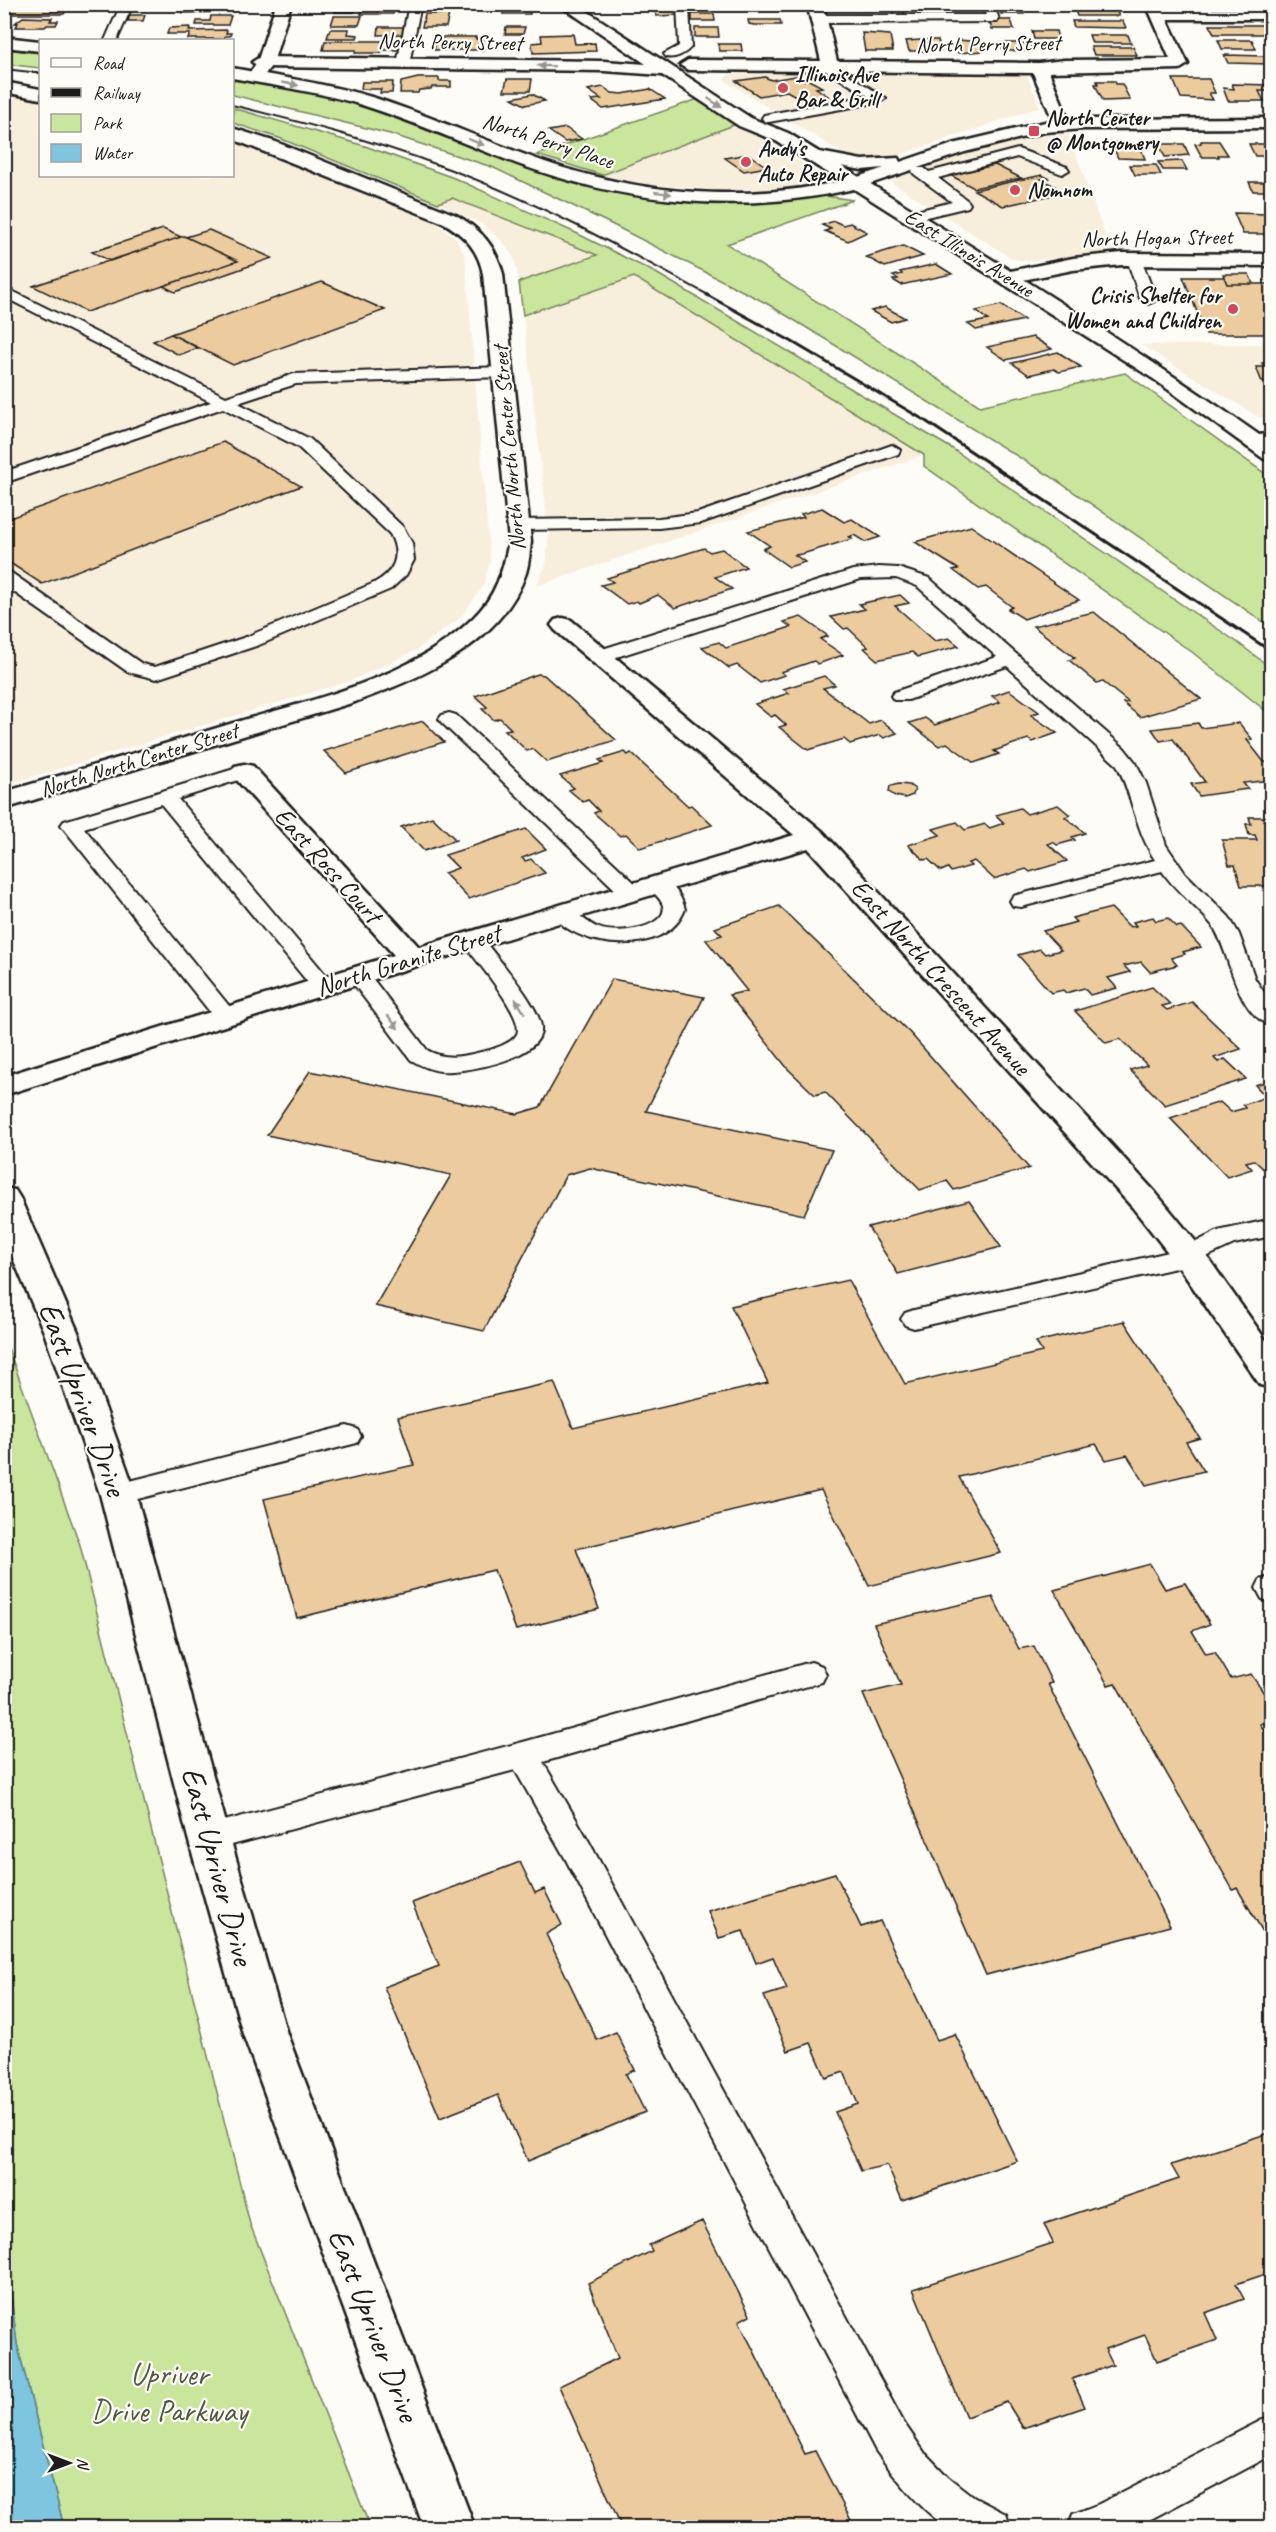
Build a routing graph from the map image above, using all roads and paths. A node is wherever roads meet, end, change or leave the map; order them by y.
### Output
1 (127, 4) edge
2 (284, 4) edge
3 (415, 4) edge
4 (565, 4) edge
5 (586, 4) edge
6 (683, 4) edge
7 (987, 4) edge
8 (1156, 9) edge
9 (816, 12) edge
10 (1272, 14) edge
11 (111, 39) edge
12 (4, 42) edge
13 (39, 46) edge
14 (629, 47) junction
15 (234, 62) edge
16 (266, 63) junction
17 (668, 63) junction
18 (403, 64) junction
19 (688, 65) junction
20 (604, 66) junction
21 (796, 68) junction
22 (831, 68) junction
23 (1039, 68) junction
24 (234, 73) edge
25 (255, 77) junction
26 (720, 86) junction
27 (4, 87) edge
28 (39, 94) edge
29 (753, 107) dead end
30 (769, 118) junction
31 (1272, 123) edge
32 (1063, 125) junction
33 (234, 134) edge
34 (782, 137) junction
35 (992, 139) junction
36 (959, 148) junction
37 (1018, 153) junction
38 (814, 156) junction
39 (1041, 162) junction
40 (911, 165) junction
41 (1006, 170) dead end
42 (1062, 170) dead end
43 (927, 177) junction
44 (962, 182) dead end
45 (858, 183) junction
46 (941, 187) junction
47 (910, 217) junction
48 (1134, 259) junction
49 (1272, 260) edge
50 (1008, 277) junction
51 (4, 291) edge
52 (1149, 299) dead end
53 (503, 372) junction
54 (225, 402) junction
55 (1266, 445) edge
56 (892, 450) dead end
57 (4, 478) edge
58 (518, 525) junction
59 (4, 576) edge
60 (563, 625) dead end
61 (600, 656) junction
62 (1012, 658) junction
63 (901, 696) dead end
64 (449, 719) dead end
65 (244, 772) joint
66 (165, 796) junction
67 (4, 801) edge
68 (813, 838) junction
69 (1167, 863) junction
70 (658, 885) junction
71 (631, 892) junction
72 (1021, 901) dead end
73 (562, 913) junction
74 (472, 940) junction
75 (413, 958) junction
76 (357, 975) junction
77 (323, 986) junction
78 (226, 1017) junction
79 (1272, 1018) edge
80 (4, 1086) edge
81 (4, 1198) edge
82 (1272, 1227) edge
83 (1189, 1256) junction
84 (914, 1319) dead end
85 (1272, 1376) edge
86 (346, 1436) dead end
87 (118, 1494) junction
88 (811, 1674) dead end
89 (523, 1755) junction
90 (209, 1838) junction
91 (1272, 2434) edge
92 (450, 2528) edge
93 (992, 2528) edge
94 (1087, 2528) edge

1 - 11 lane
2 - 16 street
3 - 18 lane
4 - 14 street, East Illinois Avenue
5 - 17 street, East Illinois Avenue
6 - 17 lane
7 - 9 lane
8 - 10 street
8 - 23 street, North Perry Street
9 - 22 street
12 - 13 street
14 - 17 street, East Illinois Avenue
14 - 20 street
15 - 16 street, North Perry Street
16 - 18 street, North Perry Street
16 - 25 street
17 - 19 street, East Illinois Avenue
17 - 20 street, North Perry Street
17 - 26 street
17 -> 34 street, East Illinois Avenue
20 -> 18 street, North Perry Street
19 - 21 street, North Perry Street
19 - 26 street, East Illinois Avenue
21 - 22 street, North Perry Street
21 - 26 street, North Perry Street
22 - 23 street, North Perry Street
22 - 30 lane
23 - 32 street
24 - 25 street, North Perry Place
25 -> 45 street, North Perry Place
27 - 28 street
29 - 30 street, East Illinois Avenue
30 - 34 street, East Illinois Avenue
31 - 32 street
32 - 35 street
33 - 53 street, North North Center Street
34 - 38 street, East Illinois Avenue
35 - 36 street
35 - 37 lane
36 - 38 street
36 - 40 street
37 - 39 lane
37 - 43 lane
38 - 45 street, East Illinois Avenue
39 - 41 lane
39 - 42 lane
40 - 43 lane
40 - 45 street
43 - 46 lane
44 - 46 lane
45 - 47 street, East Illinois Avenue
46 - 47 lane
47 - 50 street, East Illinois Avenue
48 - 49 street, North Hogan Street
48 - 50 street, North Hogan Street
48 - 52 lane
50 - 55 street, East Illinois Avenue
51 - 54 lane
53 - 54 lane
53 - 58 street, North North Center Street
54 - 57 lane
54 - 59 lane
56 - 58 lane
58 - 67 street, North North Center Street
60 - 61 street, East North Crescent Avenue
61 - 62 lane
61 - 68 street, East North Crescent Avenue
62 - 63 lane
62 - 69 lane
64 - 71 lane
65 - 66 lane
65 - 75 street, East Ross Court
66 - 77 lane
66 - 78 lane
68 - 70 street, North Granite Street
68 - 83 street, East North Crescent Avenue
69 - 72 lane
69 - 79 lane
70 - 71 street, North Granite Street
70 - 73 lane
71 - 73 street, North Granite Street
73 - 74 street, North Granite Street
74 - 75 street, North Granite Street
76 -> 74 lane
75 - 76 street, North Granite Street
76 - 77 street, North Granite Street
77 - 78 street, North Granite Street
78 - 80 street, North Granite Street
81 - 87 street, East Upriver Drive
82 - 83 lane
83 - 84 lane
83 - 85 street, East North Crescent Avenue
86 - 87 lane
87 - 90 street, East Upriver Drive
88 - 89 lane
89 - 90 lane
89 - 93 lane
90 - 92 street, East Upriver Drive
91 - 94 lane

